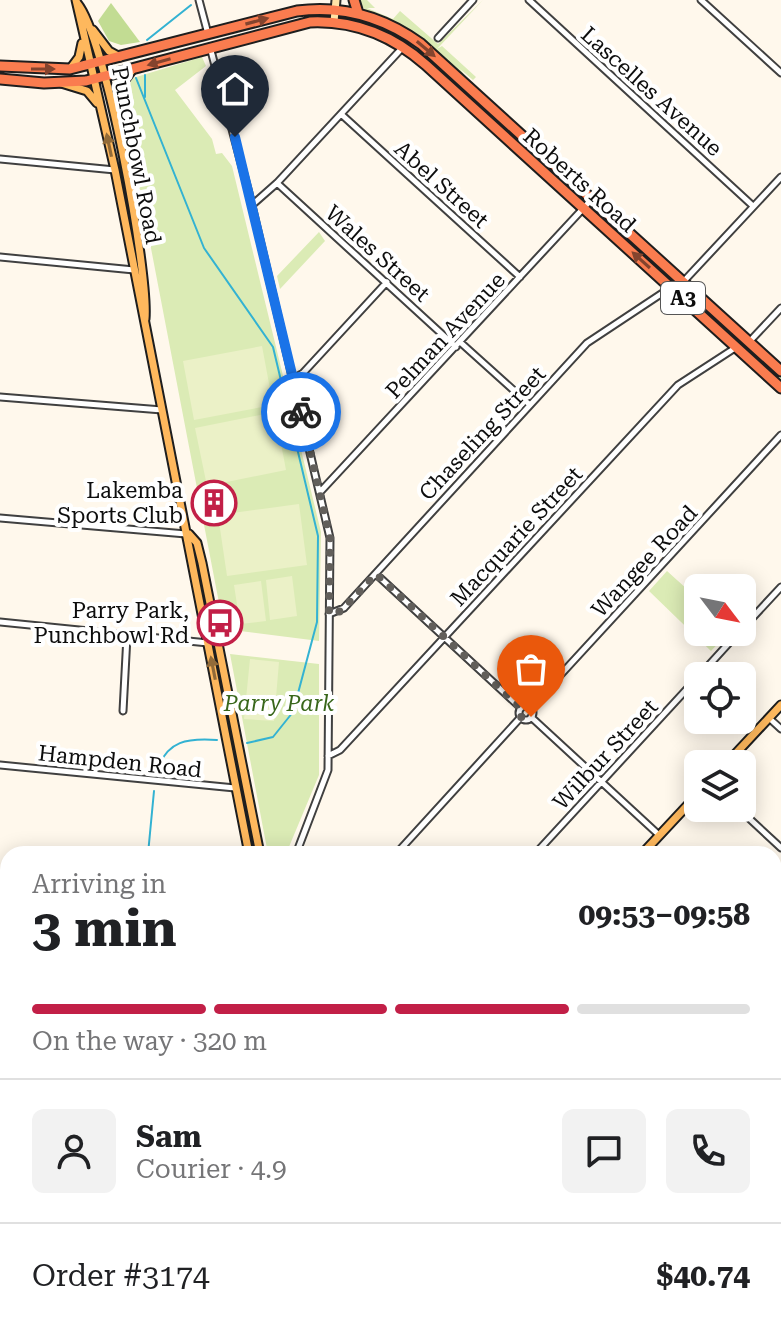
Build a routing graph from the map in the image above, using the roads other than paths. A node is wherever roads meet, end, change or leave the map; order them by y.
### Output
1 (199, 0) edge
2 (354, 0) edge
3 (473, 0) edge
4 (529, 0) edge
5 (701, 0) edge
6 (76, 2) edge
7 (339, 5) edge
8 (358, 13) junction
9 (337, 23) junction
10 (91, 28) junction
11 (208, 34) junction
12 (83, 37) junction
13 (438, 38) dead end
14 (210, 46) junction
15 (404, 47) junction
16 (122, 57) junction
17 (96, 64) junction
18 (0, 66) edge
19 (70, 69) junction
20 (133, 69) junction
21 (781, 73) edge
22 (105, 75) junction
23 (94, 78) junction
24 (0, 79) edge
25 (61, 83) junction
26 (341, 114) junction
27 (116, 117) junction
28 (104, 120) junction
29 (0, 159) edge
30 (115, 170) junction
31 (781, 177) edge
32 (277, 183) junction
33 (592, 199) junction
34 (252, 205) junction
35 (753, 206) junction
36 (584, 208) junction
37 (0, 257) edge
38 (137, 270) junction
39 (520, 277) junction
40 (387, 282) junction
41 (683, 282) junction
42 (671, 287) junction
43 (781, 308) edge
44 (749, 342) junction
45 (458, 344) junction
46 (736, 347) junction
47 (781, 371) edge
48 (293, 379) junction
49 (781, 388) edge
50 (0, 397) edge
51 (530, 405) junction
52 (162, 410) junction
53 (781, 435) edge
54 (320, 492) junction
55 (0, 518) edge
56 (189, 534) junction
57 (376, 574) junction
58 (781, 587) edge
59 (756, 613) edge
60 (329, 614) junction
61 (0, 622) edge
62 (127, 636) junction
63 (444, 637) junction
64 (208, 643) junction
65 (725, 646) edge
66 (711, 662) edge
67 (684, 691) edge
68 (781, 705) edge
69 (521, 708) junction
70 (530, 708) junction
71 (123, 711) dead end
72 (521, 717) junction
73 (531, 717) junction
74 (769, 718) junction
75 (781, 729) edge
76 (739, 750) edge
77 (328, 756) junction
78 (0, 765) edge
79 (601, 782) junction
80 (236, 788) junction
81 (684, 809) edge
82 (753, 822) edge
83 (659, 835) junction
84 (247, 846) edge
85 (258, 846) edge
86 (299, 846) edge
87 (403, 846) edge
88 (542, 846) edge
89 (651, 846) edge
90 (779, 846) edge

1 - 11 street
2 - 8 highway
3 - 13 street
4 - 35 street, Lascelles Avenue
5 - 21 street
6 - 10 main road, Punchbowl Road
6 - 12 main road, Punchbowl Road
7 - 8 highway, Roberts Road / A3
7 - 9 main road
11 -> 7 highway, A3
8 -> 33 highway, Roberts Road / A3
9 - 14 highway, A3
9 - 15 highway, Roberts Road / A3
10 - 16 main road
10 - 17 main road, Punchbowl Road
11 - 16 highway, A3
12 - 17 main road, Punchbowl Road
12 - 19 main road
14 -> 20 highway, A3
14 - 34 street
15 - 26 street
15 - 36 highway, Roberts Road / A3
16 - 17 highway, A3
17 - 19 highway, A3
17 - 22 main road, Punchbowl Road
17 - 23 main road, Punchbowl Road
18 -> 19 highway, A3
20 - 22 highway, A3
20 - 27 main road
22 - 23 highway, A3
22 - 27 main road, Punchbowl Road
23 - 25 highway, A3
23 - 28 main road, Punchbowl Road
24 - 25 highway, A3
25 - 28 main road
26 - 32 street
26 - 39 street, Abel Street
27 - 38 main road, Punchbowl Road
30 -> 28 main road, Punchbowl Road
29 - 30 street
30 - 38 main road, Punchbowl Road
31 - 35 street
32 - 34 street
32 - 40 street, Wales Street
33 - 36 street, Pelman Avenue
33 - 41 highway, Roberts Road / A3
34 - 48 street
35 - 41 street
36 - 39 street, Pelman Avenue
42 -> 36 highway, Roberts Road / A3
37 - 38 street
38 - 52 main road, Punchbowl Road
39 - 45 street, Pelman Avenue
40 - 45 street, Wales Street
40 - 48 street
41 - 44 highway, Roberts Road / A3
42 - 46 highway, Roberts Road / A3
42 - 51 street, Chaseling Street
43 - 44 street
44 - 47 highway, Roberts Road / A3
45 - 51 street, Wales Street
45 - 54 street, Pelman Avenue
46 - 49 highway, Roberts Road / A3
46 - 63 street, Macquarie Street
48 - 54 street
50 - 52 street
51 - 57 street, Chaseling Street
52 - 56 main road, Punchbowl Road
53 - 70 street, Wangee Road
54 - 60 street
55 - 56 street
56 - 64 main road, Punchbowl Road
56 - 85 main road, Punchbowl Road
57 - 60 street, Chaseling Street
57 - 63 street
58 - 59 street, Wilbur Street
60 - 77 street
61 - 62 street
62 - 64 street
62 - 71 street
63 - 69 street
63 - 77 street, Macquarie Street
80 -> 64 main road, Punchbowl Road
65 - 66 street, Wilbur Street
67 - 79 street, Wilbur Street
68 - 74 main road
69 - 70 street
69 - 72 street
70 - 73 street
72 - 73 street
72 - 87 street
73 - 79 street
74 - 75 street
74 - 76 main road
77 - 86 street
78 - 80 street, Hampden Road
79 - 83 street
79 - 88 street, Wilbur Street
80 - 84 main road, Punchbowl Road
81 - 83 main road
82 - 90 street
83 - 89 main road

